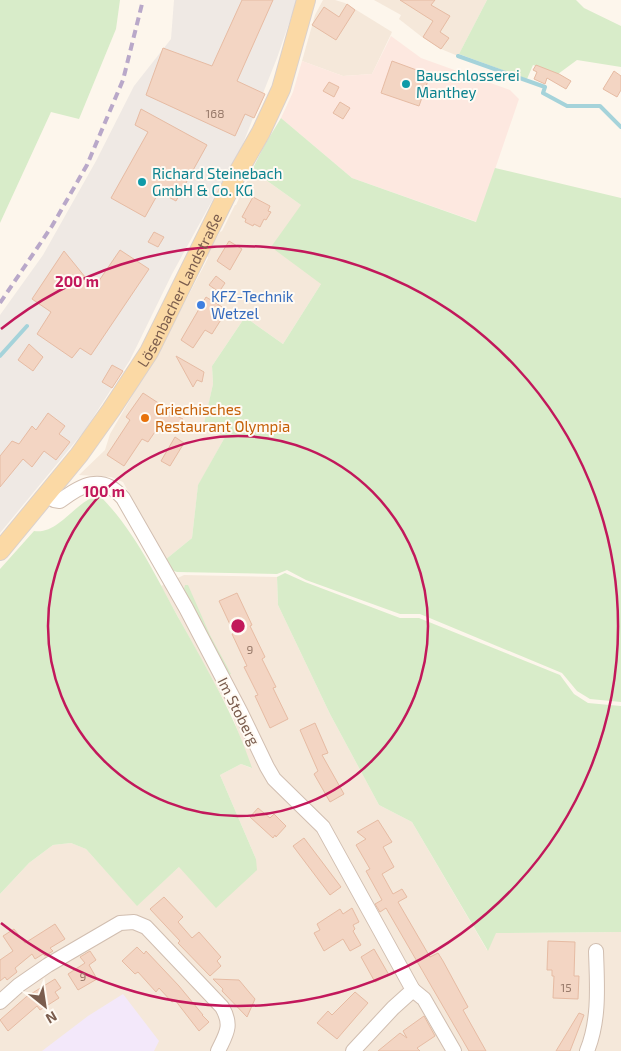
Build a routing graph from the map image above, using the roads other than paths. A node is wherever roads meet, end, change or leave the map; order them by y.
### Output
1 (306, 0) edge
2 (46, 494) junction
3 (0, 551) edge
4 (596, 951) dead end
5 (413, 990) junction
6 (0, 1002) edge
7 (218, 1051) edge
8 (353, 1051) edge
9 (454, 1051) edge
10 (587, 1051) edge

1 - 2 main road, Lösenbacher Landstraße
2 - 3 main road, Lösenbacher Landstraße
2 - 5 street, Im Stoberg
4 - 10 street
5 - 8 street
5 - 9 street, Im Stoberg
6 - 7 street

